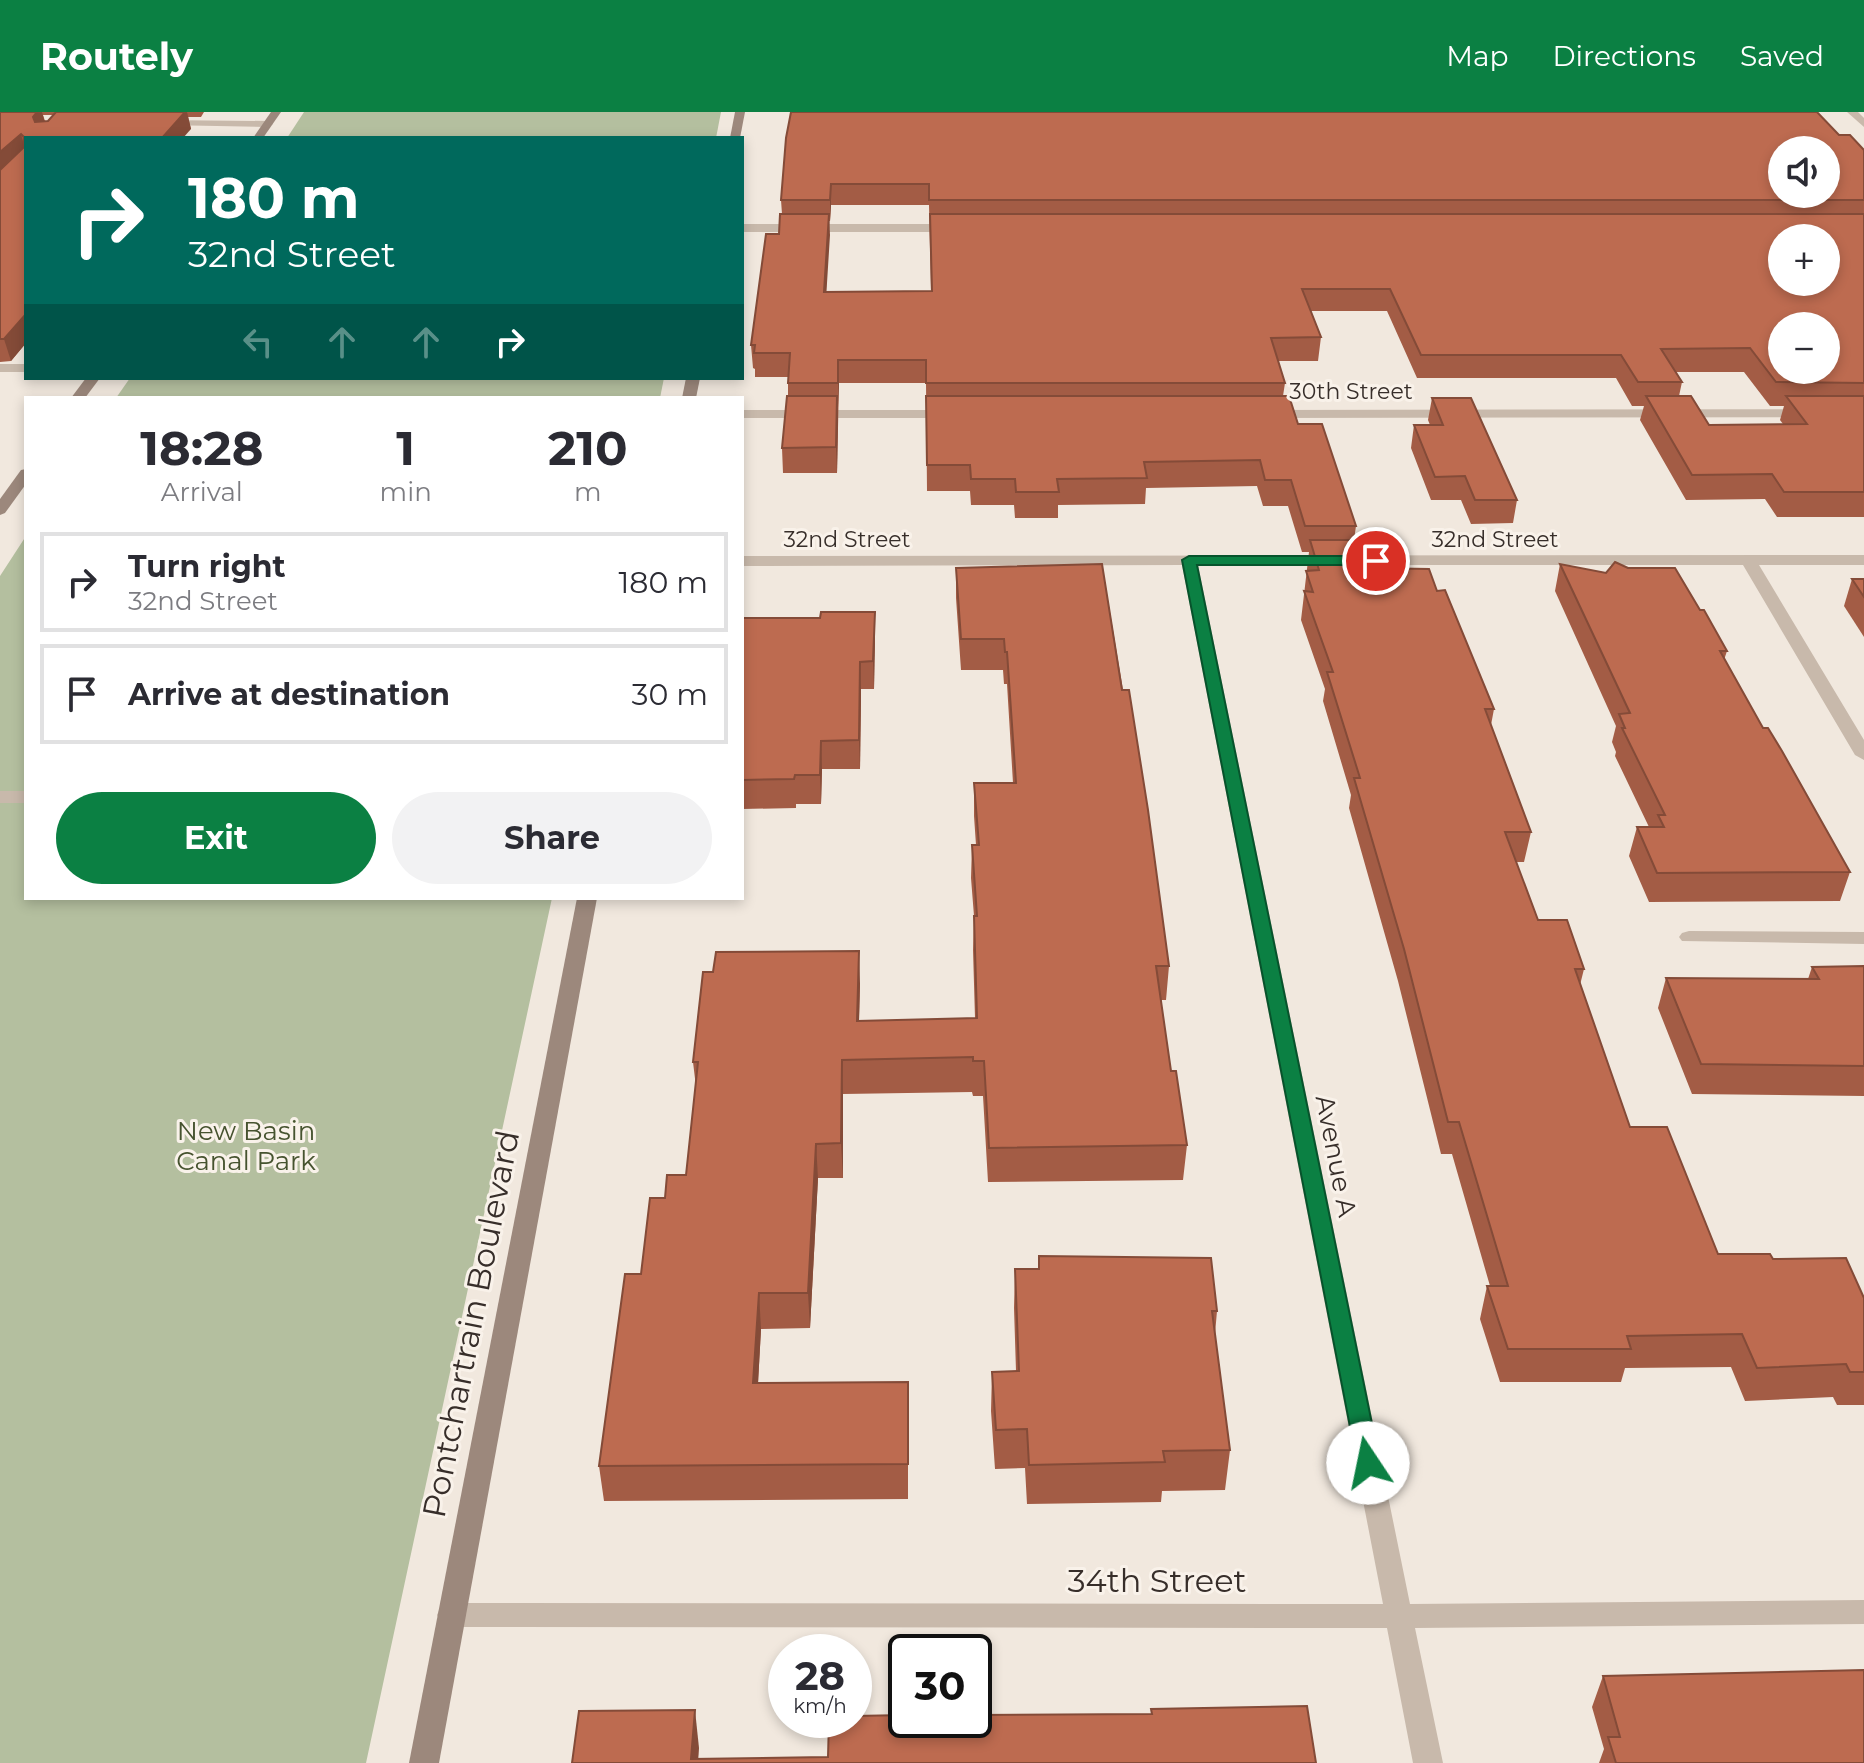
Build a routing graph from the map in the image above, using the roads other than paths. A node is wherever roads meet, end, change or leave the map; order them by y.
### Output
1 (276, 112) edge
2 (740, 112) edge
3 (1852, 112) edge
4 (154, 122) edge
5 (268, 124) junction
6 (1864, 124) edge
7 (259, 136) edge
8 (735, 136) edge
9 (744, 228) edge
10 (963, 228) edge
11 (0, 368) edge
12 (24, 368) edge
13 (1864, 413) edge
14 (744, 414) edge
15 (963, 414) edge
16 (1248, 414) edge
17 (24, 476) edge
18 (0, 510) edge
19 (1189, 560) junction
20 (1864, 560) edge
21 (744, 561) edge
22 (1749, 561) junction
23 (1864, 755) edge
24 (0, 797) edge
25 (24, 797) edge
26 (587, 900) edge
27 (1689, 937) dead end
28 (1864, 938) edge
29 (1864, 1612) edge
30 (451, 1615) junction
31 (1399, 1616) junction
32 (424, 1763) edge
33 (1428, 1763) edge

1 - 5 main road
2 - 8 main road
3 - 6 street
4 - 5 street
5 - 7 main road
9 - 10 street
11 - 12 street
13 - 16 street, 30th Street
14 - 15 street
17 - 18 main road
19 - 21 street, 32nd Street
19 - 22 street, 32nd Street
19 - 31 street, Avenue A
20 - 22 street, 32nd Street
22 - 23 street
24 - 25 street
26 - 30 main road, Pontchartrain Boulevard
27 - 28 street
29 - 31 street, 34th Street
30 - 31 street, 34th Street
30 - 32 main road, Pontchartrain Boulevard
31 - 33 street, Avenue A

